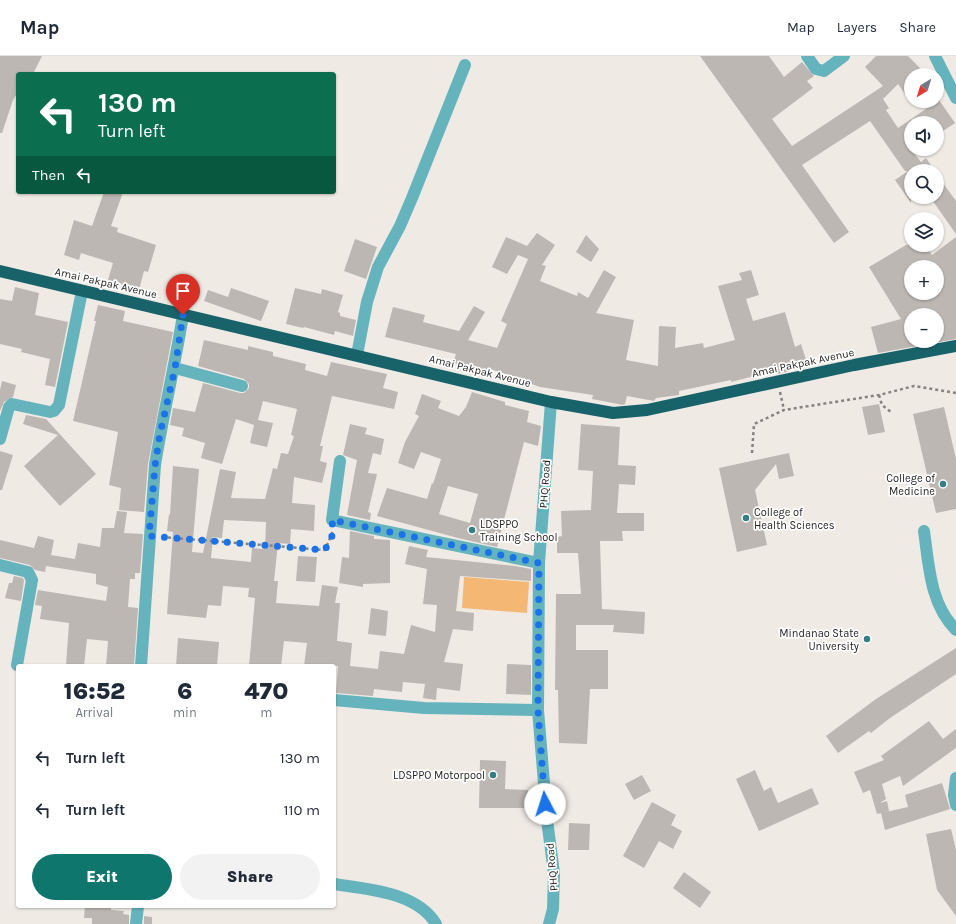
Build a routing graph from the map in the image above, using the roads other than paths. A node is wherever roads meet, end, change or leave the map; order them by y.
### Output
1 (807, 56) edge
2 (844, 56) edge
3 (935, 56) edge
4 (465, 65) dead end
5 (956, 98) edge
6 (0, 271) edge
7 (82, 291) junction
8 (183, 315) junction
9 (956, 346) edge
10 (357, 355) junction
11 (175, 368) junction
12 (242, 386) dead end
13 (551, 402) junction
14 (5, 407) edge
15 (0, 439) edge
16 (340, 461) dead end
17 (924, 531) dead end
18 (539, 563) junction
19 (0, 565) edge
20 (956, 630) edge
21 (17, 664) edge
22 (141, 664) edge
23 (336, 700) edge
24 (538, 710) junction
25 (956, 778) edge
26 (956, 805) edge
27 (336, 884) edge
28 (138, 908) edge
29 (136, 924) edge
30 (436, 924) edge
31 (549, 924) edge

1 - 2 street
3 - 5 street
4 - 10 street
6 - 7 highway, Amai Pakpak Avenue
7 - 8 highway, Amai Pakpak Avenue
7 - 14 street
8 - 10 highway, Amai Pakpak Avenue
8 - 11 street
9 - 13 highway, Amai Pakpak Avenue
10 - 13 highway, Amai Pakpak Avenue
11 - 12 street
11 - 22 street
13 - 18 street, PHQ Road
14 - 15 street
16 - 18 street
17 - 20 street
18 - 24 street, PHQ Road
19 - 21 street
23 - 24 street
24 - 31 street, PHQ Road
25 - 26 street
27 - 30 street
28 - 29 street

